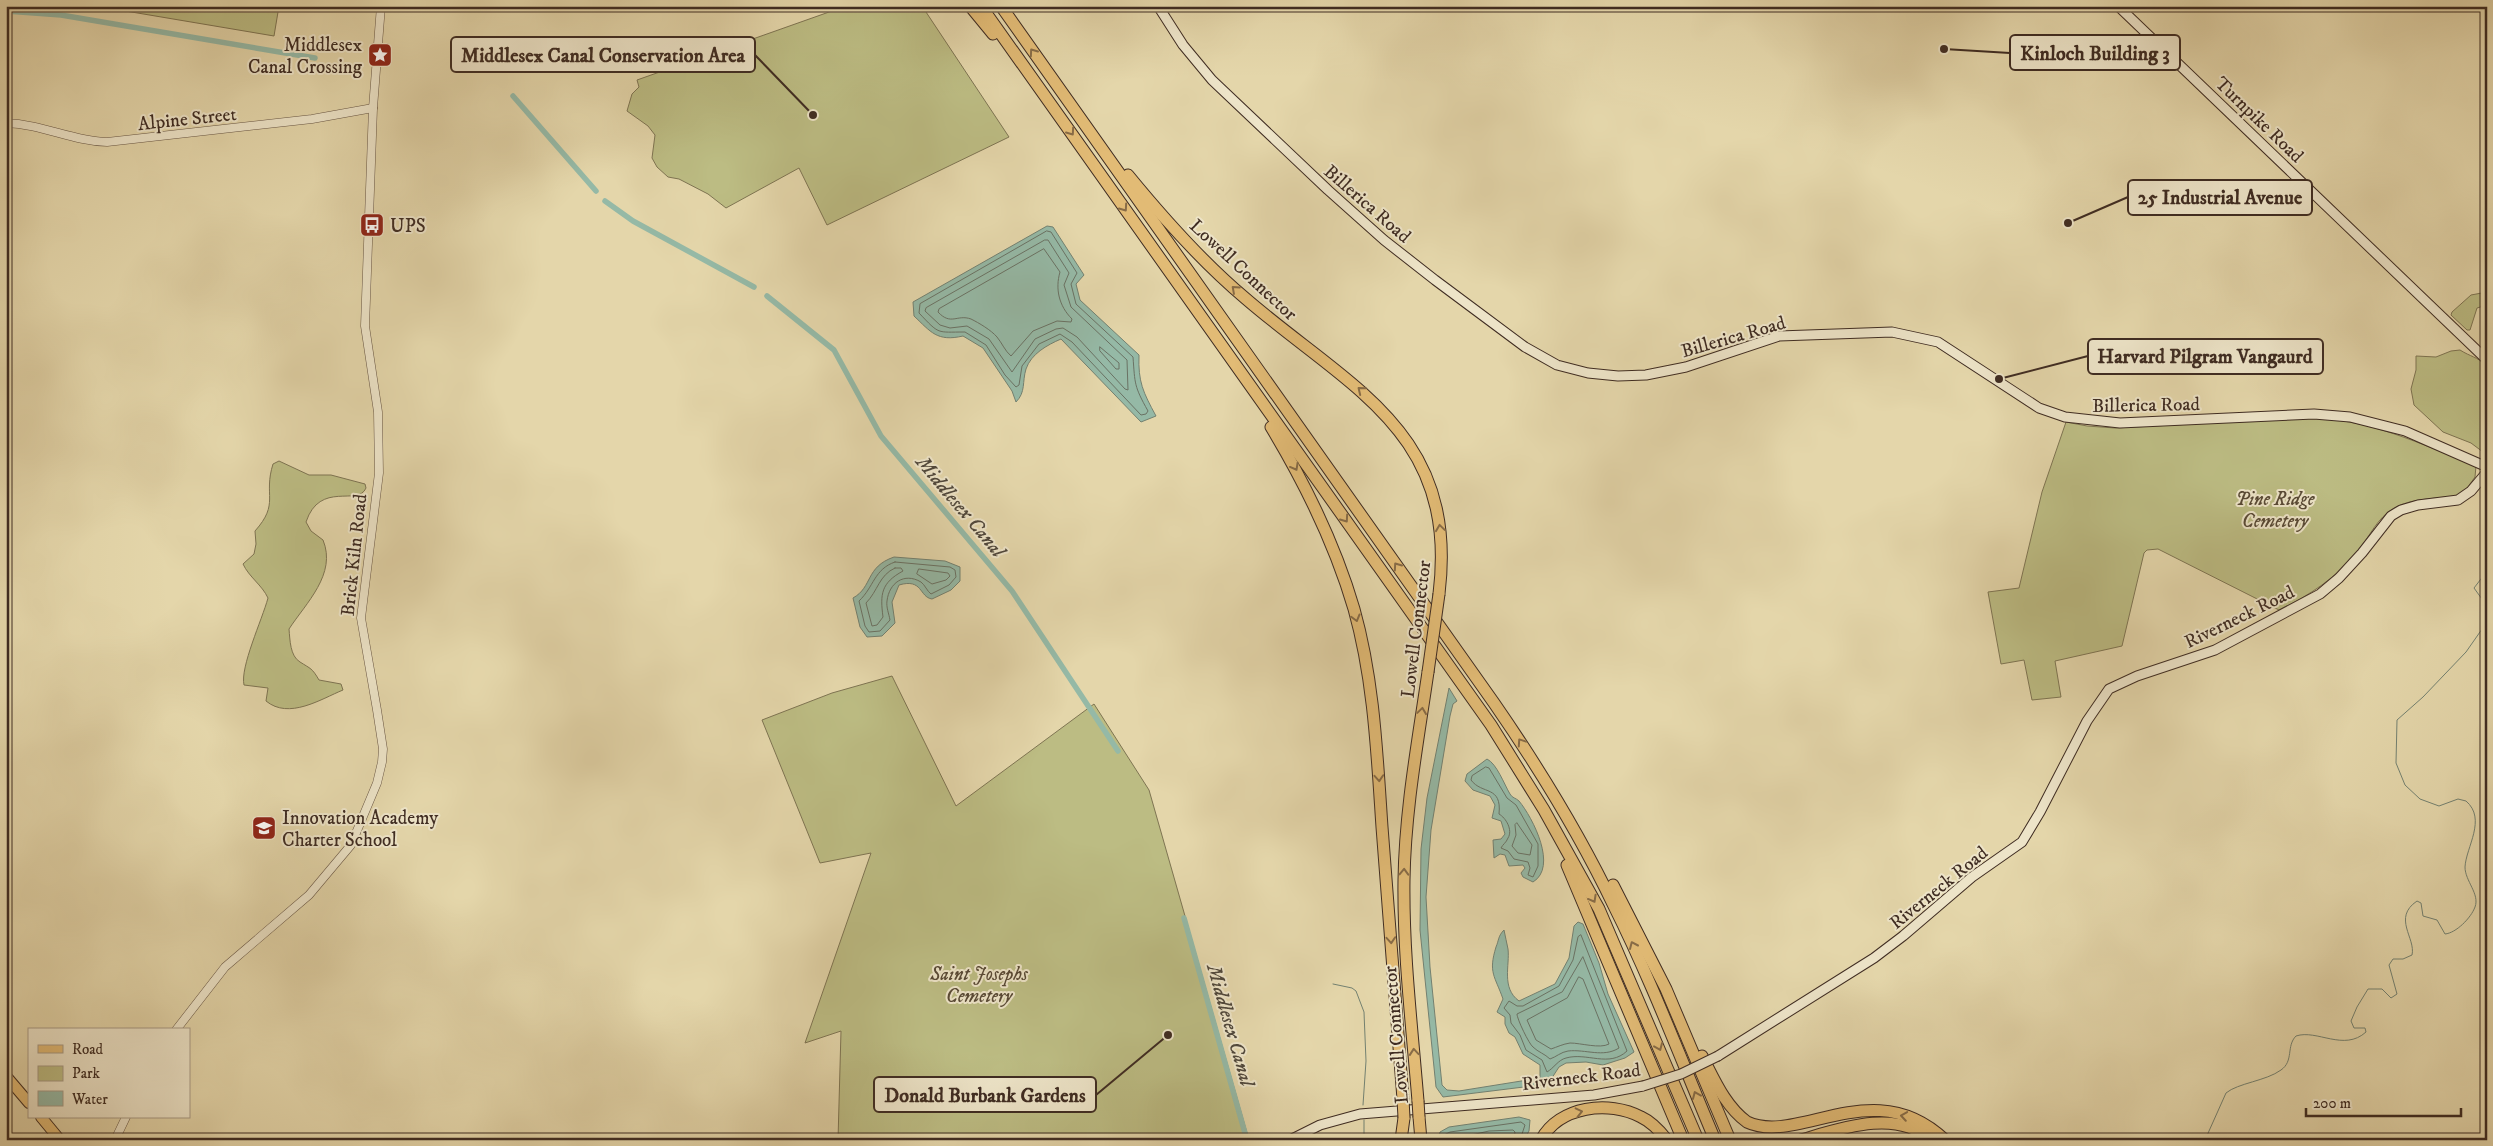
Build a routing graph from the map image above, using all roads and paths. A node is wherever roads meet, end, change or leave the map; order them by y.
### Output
1 (381, 6) edge
2 (970, 6) edge
3 (982, 6) edge
4 (1001, 6) edge
5 (1158, 6) edge
6 (2118, 6) edge
7 (1061, 92) junction
8 (1052, 106) junction
9 (373, 108) junction
10 (6, 123) edge
11 (1225, 350) junction
12 (2487, 360) edge
13 (2487, 467) edge
14 (2487, 472) edge
15 (1536, 765) junction
16 (1544, 810) junction
17 (1658, 972) junction
18 (178, 1028) edge
19 (6, 1076) edge
20 (28, 1102) edge
21 (42, 1118) edge
22 (126, 1118) edge
23 (1404, 1118) junction
24 (60, 1140) edge
25 (116, 1140) edge
26 (1290, 1140) edge
27 (1402, 1140) edge
28 (1406, 1140) edge
29 (1421, 1140) edge
30 (1542, 1140) edge
31 (1667, 1140) edge
32 (1683, 1140) edge
33 (1698, 1140) edge
34 (1715, 1140) edge
35 (1730, 1140) edge
36 (1801, 1140) edge
37 (1930, 1140) edge
38 (1945, 1140) edge

1 - 9 street, Brick Kiln Road
2 - 8 highway
3 - 8 highway
7 -> 4 highway
5 - 13 main road, Billerica Road
6 - 12 main road, Turnpike Road
15 -> 7 highway
29 -> 7 highway, Lowell Connector, bridge
8 -> 11 highway
9 - 10 street, Alpine Street
9 - 18 street, Brick Kiln Road
11 -> 16 highway
11 -> 23 highway, Lowell Connector, bridge
14 - 26 main road, Riverneck Road, bridge
15 - 17 highway
34 -> 15 highway
16 - 32 highway
16 -> 33 highway
17 - 35 highway
38 -> 17 highway
19 - 20 main road
21 - 24 main road
22 - 25 street
23 - 27 highway
23 - 28 highway
30 -> 31 highway
36 - 37 highway

